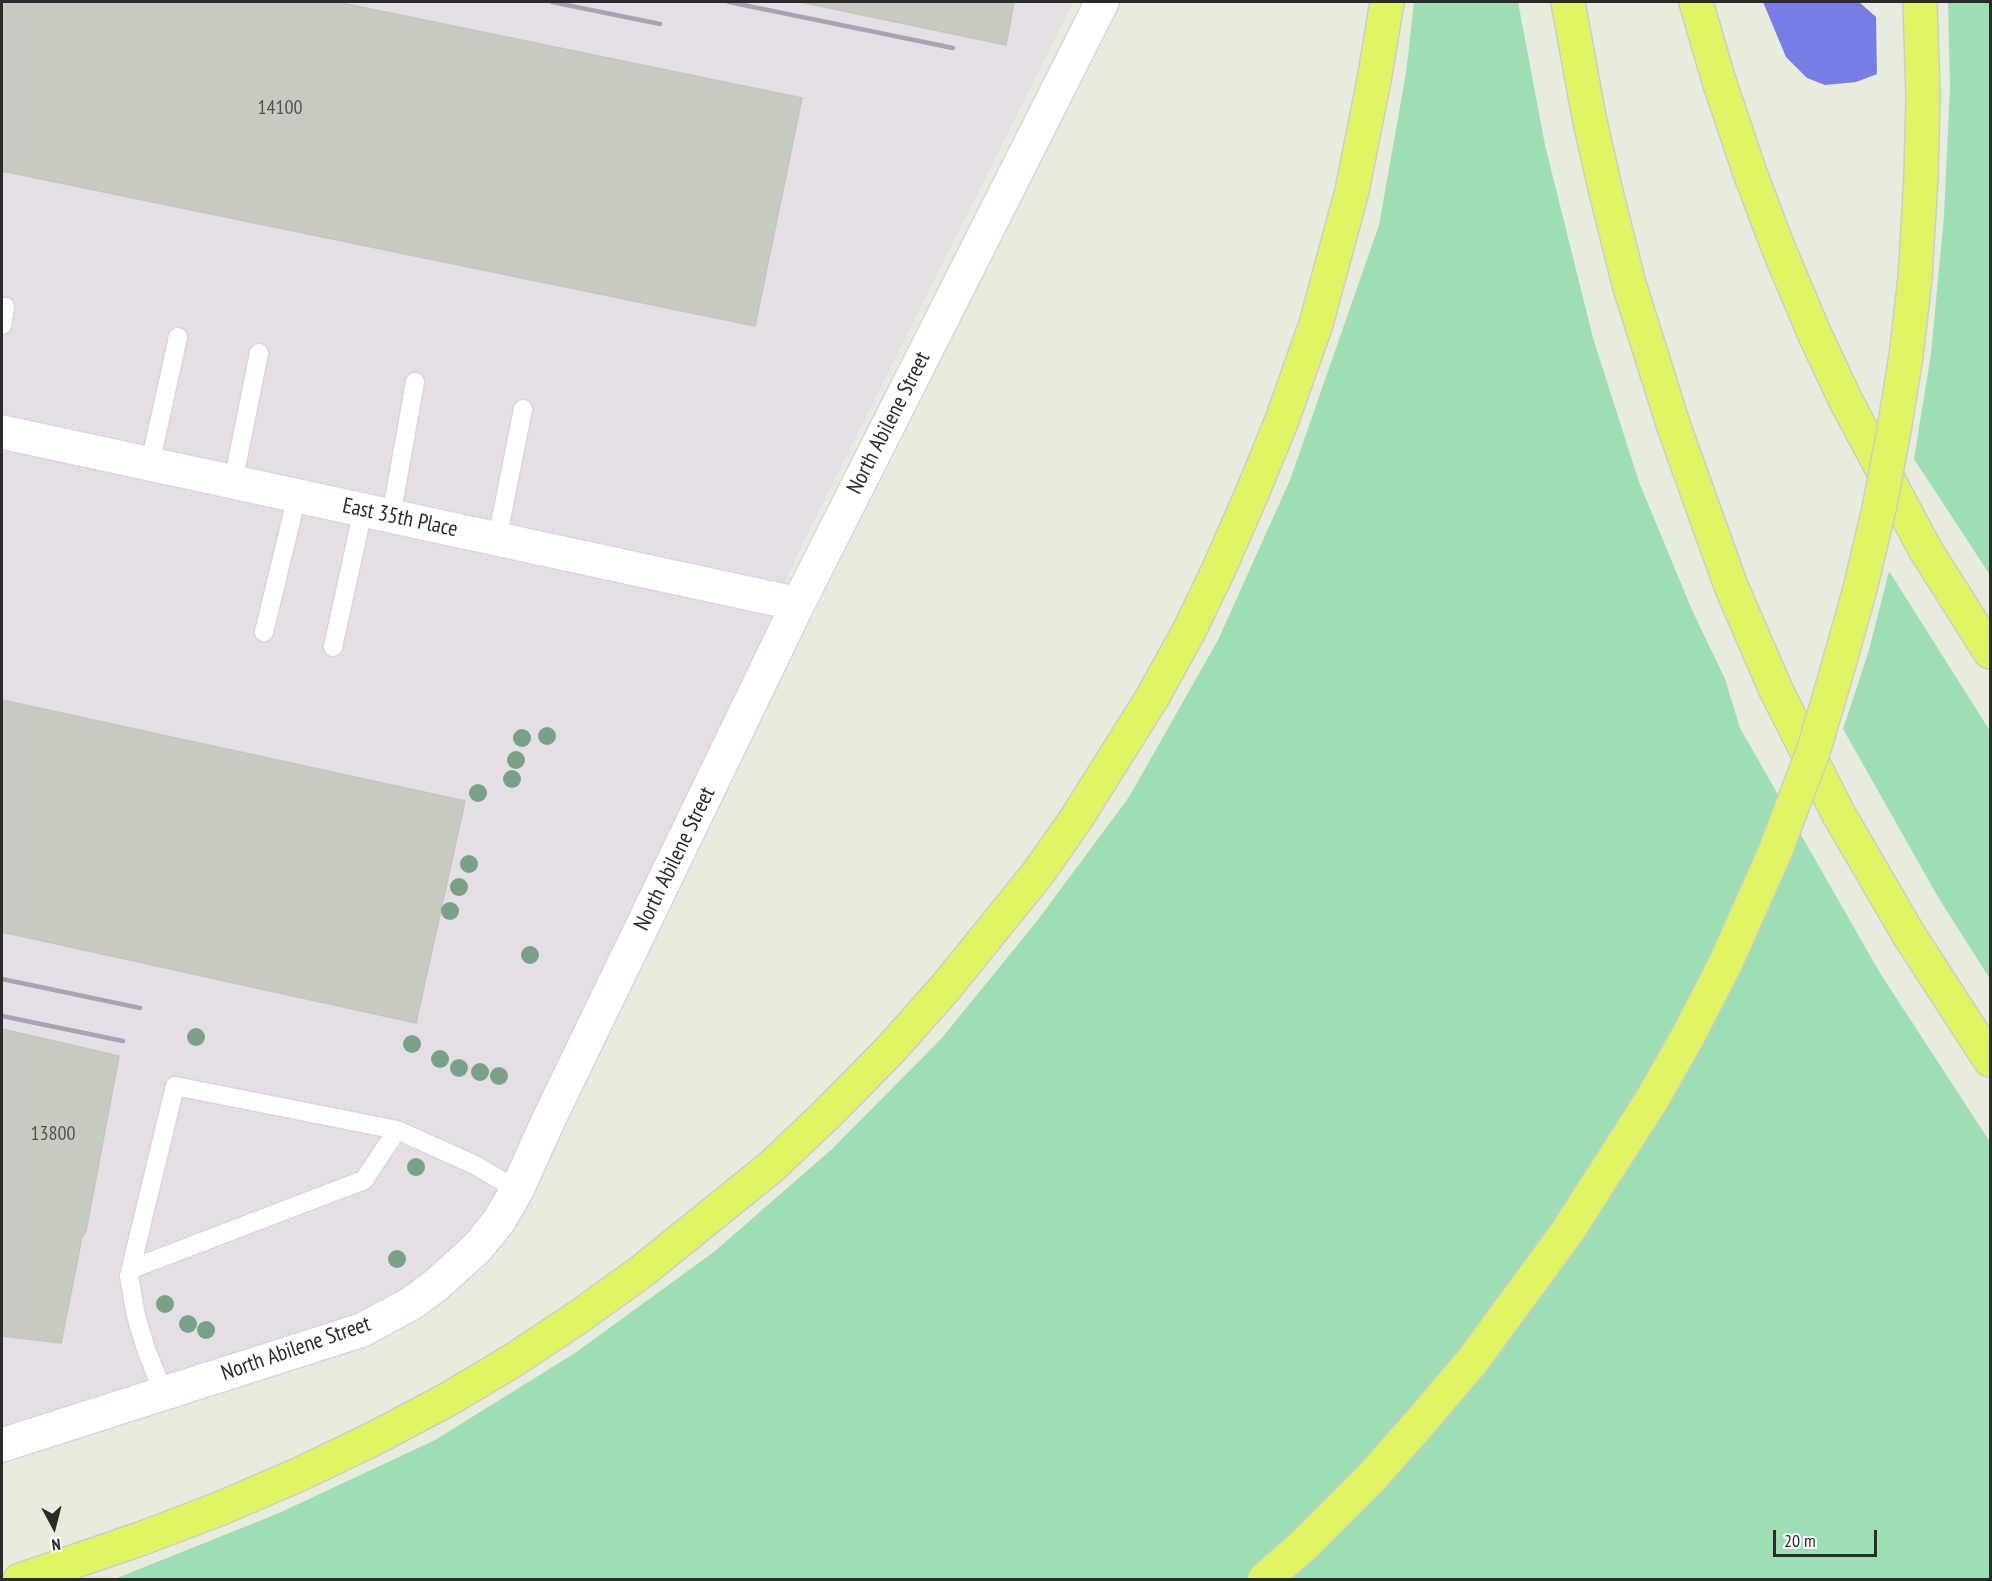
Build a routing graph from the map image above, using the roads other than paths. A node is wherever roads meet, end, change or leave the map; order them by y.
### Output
1 (1102, 2) edge
2 (1387, 2) edge
3 (1568, 2) edge
4 (1696, 2) edge
5 (1920, 2) edge
6 (178, 337) dead end
7 (259, 354) dead end
8 (415, 382) dead end
9 (523, 409) dead end
10 (2, 432) edge
11 (150, 464) junction
12 (233, 482) junction
13 (297, 496) junction
14 (377, 513) junction
15 (497, 540) junction
16 (798, 604) junction
17 (264, 632) dead end
18 (333, 647) dead end
19 (1990, 652) edge
20 (1990, 1060) edge
21 (397, 1130) junction
22 (517, 1190) junction
23 (131, 1269) junction
24 (163, 1392) junction
25 (2, 1445) edge
26 (20, 1580) edge
27 (1264, 1580) edge

1 - 16 street, North Abilene Street
2 - 26 highway
3 - 20 highway
4 - 19 highway
5 - 27 highway, bridge
6 - 11 lane
7 - 12 lane
8 - 14 lane
9 - 15 lane
10 - 11 street, East 35th Place
11 - 12 street, East 35th Place
12 - 13 street, East 35th Place
13 - 14 street, East 35th Place
13 - 17 lane
14 - 15 street, East 35th Place
14 - 18 lane
15 - 16 street, East 35th Place
16 - 22 street, North Abilene Street
21 - 22 lane
21 - 23 lane
21 - 23 lane
22 - 24 street, North Abilene Street
23 - 24 lane
24 - 25 street, North Abilene Street

